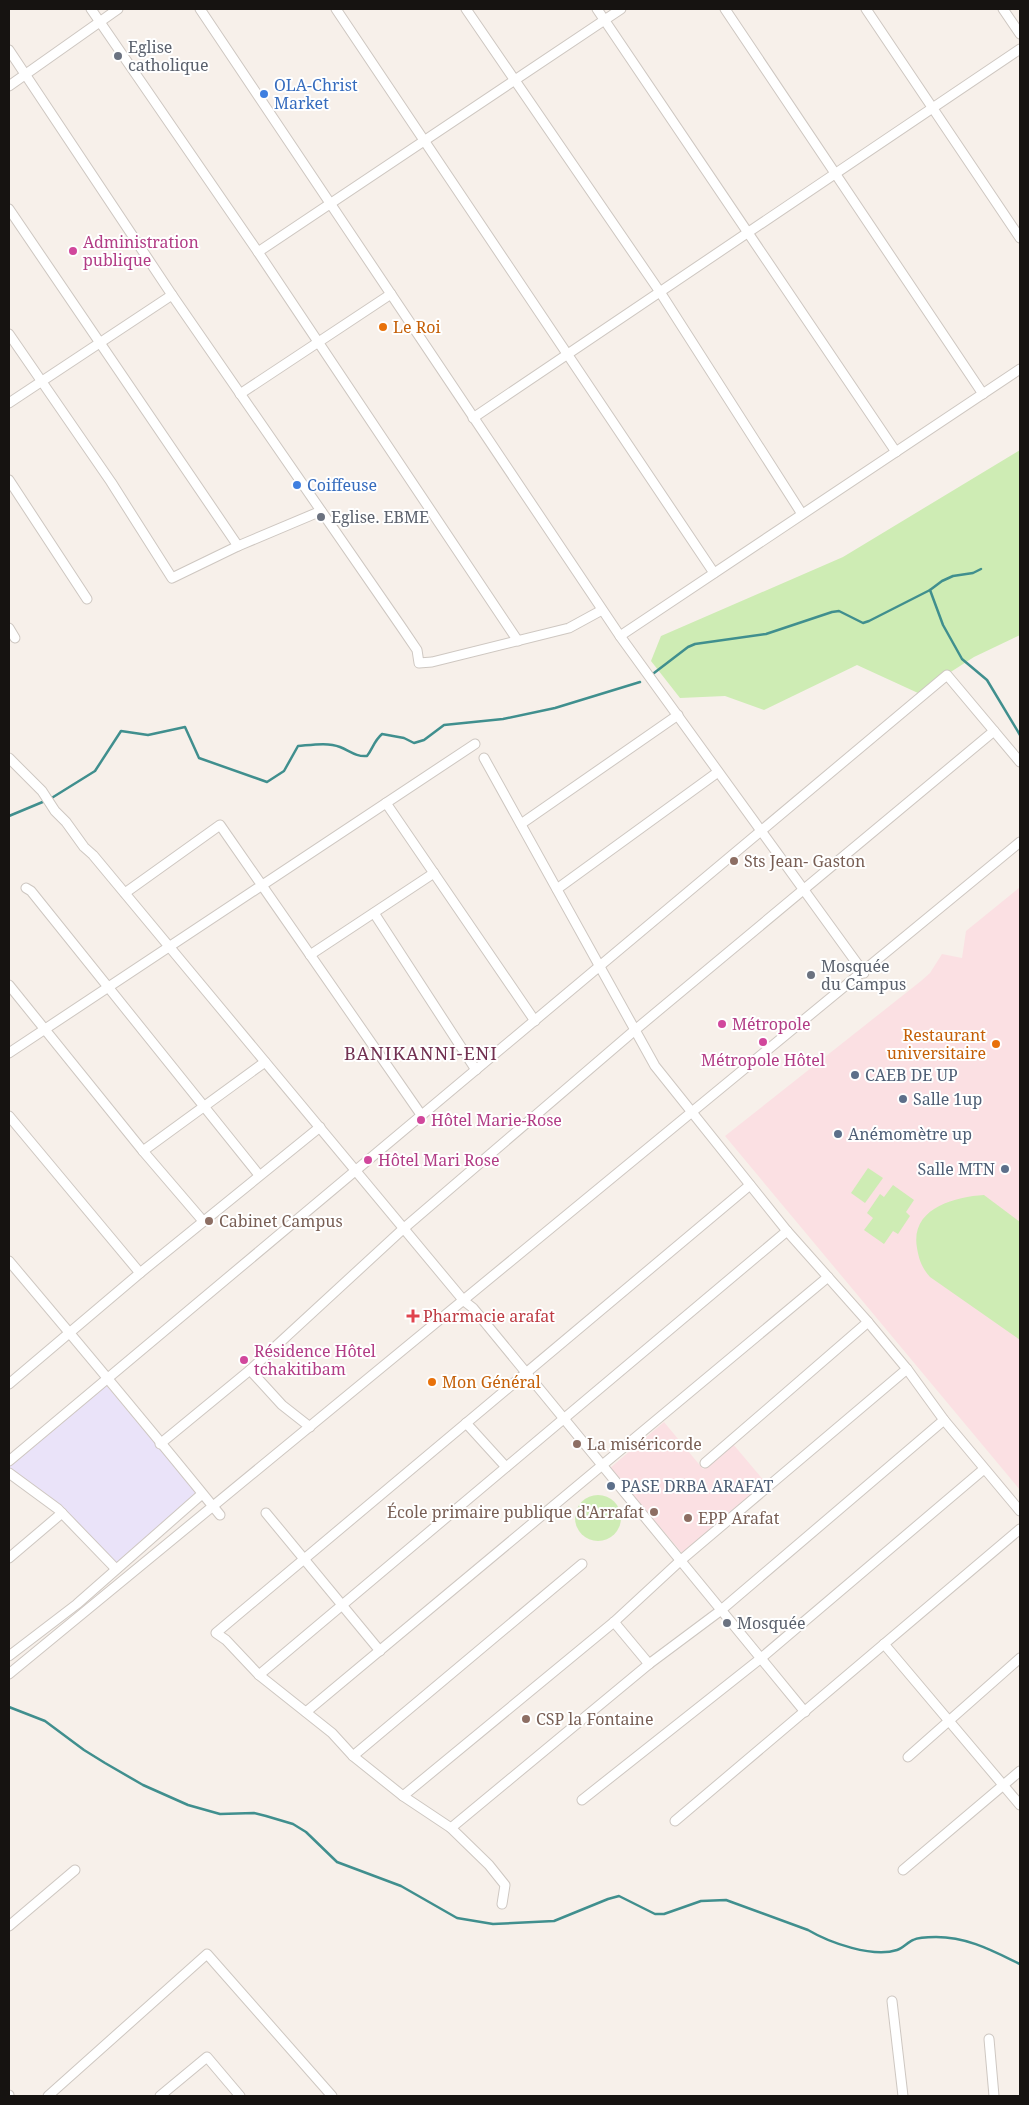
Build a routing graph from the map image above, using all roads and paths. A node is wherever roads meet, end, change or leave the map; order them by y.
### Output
1 (91, 9) edge
2 (118, 9) edge
3 (200, 9) edge
4 (336, 9) edge
5 (466, 9) edge
6 (597, 9) edge
7 (621, 9) edge
8 (725, 9) edge
9 (866, 9) edge
10 (1003, 9) edge
11 (605, 20) junction
12 (99, 21) junction
13 (1020, 34) edge
14 (1020, 49) edge
15 (9, 50) edge
16 (26, 75) junction
17 (514, 80) junction
18 (9, 86) edge
19 (933, 108) junction
20 (424, 141) junction
21 (836, 174) junction
22 (330, 204) junction
23 (9, 208) edge
24 (748, 233) junction
25 (1020, 238) edge
26 (258, 252) junction
27 (660, 292) junction
28 (391, 294) junction
29 (172, 295) junction
30 (9, 334) edge
31 (318, 342) junction
32 (100, 343) junction
33 (568, 354) junction
34 (1020, 369) edge
35 (41, 382) junction
36 (240, 394) junction
37 (983, 394) junction
38 (9, 402) edge
39 (474, 418) junction
40 (896, 452) junction
41 (9, 480) edge
42 (321, 511) junction
43 (802, 514) junction
44 (238, 546) junction
45 (714, 573) junction
46 (87, 599) dead end
47 (602, 610) junction
48 (9, 628) edge
49 (620, 636) junction
50 (15, 638) dead end
51 (518, 641) junction
52 (678, 715) junction
53 (994, 730) junction
54 (475, 744) dead end
55 (9, 758) edge
56 (484, 758) dead end
57 (1020, 762) edge
58 (718, 772) junction
59 (386, 803) junction
60 (521, 824) junction
61 (761, 831) junction
62 (1020, 842) edge
63 (434, 873) junction
64 (262, 885) junction
65 (26, 888) dead end
66 (557, 889) junction
67 (804, 890) junction
68 (125, 893) junction
69 (374, 913) junction
70 (169, 947) junction
71 (310, 955) junction
72 (600, 967) junction
73 (864, 973) junction
74 (9, 985) edge
75 (109, 987) junction
76 (535, 1021) junction
77 (45, 1030) junction
78 (636, 1030) junction
79 (9, 1053) edge
80 (265, 1062) junction
81 (476, 1070) junction
82 (204, 1106) junction
83 (692, 1113) junction
84 (9, 1116) edge
85 (422, 1116) junction
86 (320, 1127) junction
87 (143, 1151) junction
88 (356, 1171) junction
89 (259, 1175) junction
90 (750, 1184) junction
91 (203, 1221) junction
92 (404, 1229) junction
93 (786, 1231) junction
94 (9, 1262) edge
95 (140, 1273) junction
96 (828, 1277) junction
97 (464, 1301) junction
98 (868, 1322) junction
99 (71, 1333) junction
100 (907, 1369) junction
101 (250, 1370) junction
102 (526, 1373) junction
103 (107, 1379) junction
104 (9, 1384) edge
105 (564, 1418) junction
106 (944, 1420) junction
107 (466, 1423) junction
108 (310, 1427) junction
109 (160, 1444) junction
110 (9, 1461) edge
111 (705, 1463) dead end
112 (602, 1465) junction
113 (506, 1467) junction
114 (984, 1469) junction
115 (9, 1473) edge
116 (202, 1494) junction
117 (213, 1506) junction
118 (1020, 1511) edge
119 (62, 1513) junction
120 (266, 1513) dead end
121 (220, 1516) dead end
122 (1020, 1529) edge
123 (9, 1558) edge
124 (304, 1559) junction
125 (680, 1561) junction
126 (582, 1564) dead end
127 (116, 1569) junction
128 (342, 1605) junction
129 (720, 1611) junction
130 (614, 1622) junction
131 (884, 1644) junction
132 (380, 1651) junction
133 (9, 1656) edge
134 (1020, 1658) edge
135 (760, 1659) junction
136 (649, 1664) junction
137 (9, 1674) edge
138 (259, 1675) junction
139 (306, 1712) junction
140 (805, 1712) junction
141 (949, 1720) junction
142 (353, 1756) junction
143 (908, 1757) dead end
144 (1020, 1772) edge
145 (1004, 1785) junction
146 (402, 1796) junction
147 (582, 1800) dead end
148 (1020, 1805) edge
149 (675, 1821) dead end
150 (451, 1828) junction
151 (75, 1870) dead end
152 (904, 1870) dead end
153 (502, 1904) dead end
154 (9, 1926) edge
155 (892, 2001) dead end
156 (989, 2039) dead end
157 (48, 2096) edge
158 (160, 2096) edge
159 (240, 2096) edge
160 (332, 2096) edge
161 (903, 2096) edge
162 (994, 2096) edge

1 - 12 street
2 - 12 street
3 - 22 street
4 - 20 street
5 - 17 street
6 - 11 street
7 - 11 street
8 - 21 street
9 - 19 street
10 - 13 street
11 - 17 street
11 - 24 street
12 - 16 street
12 - 26 street
14 - 19 street
15 - 16 street
16 - 18 street
16 - 29 street
17 - 20 street
17 - 27 street
19 - 21 street
19 - 25 street
20 - 22 street
20 - 33 street
21 - 24 street
21 - 37 street
22 - 26 street
22 - 28 street
23 - 32 street
24 - 27 street
24 - 40 street
26 - 31 street
27 - 33 street
27 - 43 street
28 - 31 street
28 - 39 street
29 - 32 street
29 - 36 street
30 - 35 street
31 - 36 street
31 - 51 street
32 - 35 street
32 - 44 street
33 - 39 street
33 - 45 street
34 - 37 street
35 - 38 street
35 - 44 street
36 - 42 street
37 - 40 street
39 - 47 street
40 - 43 street
41 - 46 street
42 - 44 street
42 - 51 street
43 - 45 street
45 - 49 street
47 - 49 street
47 - 51 street
48 - 50 street
49 - 52 street
52 - 58 street
52 - 60 street
53 - 57 street
53 - 61 street
53 - 67 street
54 - 59 street
55 - 68 street
56 - 60 street
58 - 61 street
58 - 66 street
59 - 63 street
59 - 64 street
60 - 66 street
61 - 67 street
61 - 72 street
62 - 73 street
63 - 69 street
63 - 76 street
64 - 68 street
64 - 70 street
64 - 71 street
65 - 75 street
66 - 72 street
67 - 73 street
67 - 78 street
68 - 70 street
69 - 71 street
69 - 81 street
70 - 75 street
70 - 80 street
71 - 85 street
72 - 76 street
72 - 78 street
73 - 83 street
74 - 77 street
75 - 77 street
75 - 82 street
76 - 81 street
77 - 79 street
77 - 87 street
78 - 83 street
78 - 92 street
80 - 82 street
80 - 86 street
81 - 85 street
82 - 87 street
82 - 89 street
83 - 90 street
83 - 97 street
84 - 95 street
85 - 88 street
86 - 88 street
86 - 89 street
87 - 91 street
88 - 92 street
88 - 103 street
89 - 91 street
90 - 93 street
90 - 102 street
91 - 95 street
92 - 97 street
92 - 101 street
93 - 96 street
93 - 105 street
94 - 99 street
95 - 99 street
96 - 98 street
96 - 112 street
97 - 102 street
97 - 108 street
98 - 100 street
98 - 111 street
99 - 103 street
99 - 104 street
100 - 106 street
100 - 125 street
101 - 108 street
101 - 109 street
102 - 105 street
102 - 107 street
103 - 109 street
103 - 110 street
105 - 112 street
105 - 113 street
106 - 114 street
106 - 129 street
107 - 113 street
107 - 124 street
108 - 117 street
109 - 116 street
112 - 125 street
112 - 132 street
113 - 128 street
114 - 118 street
114 - 135 street
115 - 119 street
116 - 117 street
116 - 127 street
117 - 121 street
117 - 137 street
119 - 123 street
119 - 127 street
120 - 124 street
122 - 131 street
124 - 128 street
124 - 138 street
125 - 129 street
125 - 130 street
126 - 142 street
127 - 133 street
128 - 132 street
128 - 138 street
129 - 135 street
129 - 136 street
130 - 136 street
130 - 146 street
131 - 140 street
131 - 141 street
132 - 139 street
134 - 141 street
135 - 140 street
135 - 147 street
136 - 150 street
138 - 139 street
139 - 142 street
140 - 149 street
141 - 143 street
141 - 145 street
142 - 146 street
144 - 145 street
145 - 148 street
145 - 152 street
146 - 150 street
150 - 153 street
151 - 154 street
155 - 161 street
156 - 162 street
157 - 160 street
158 - 159 street

